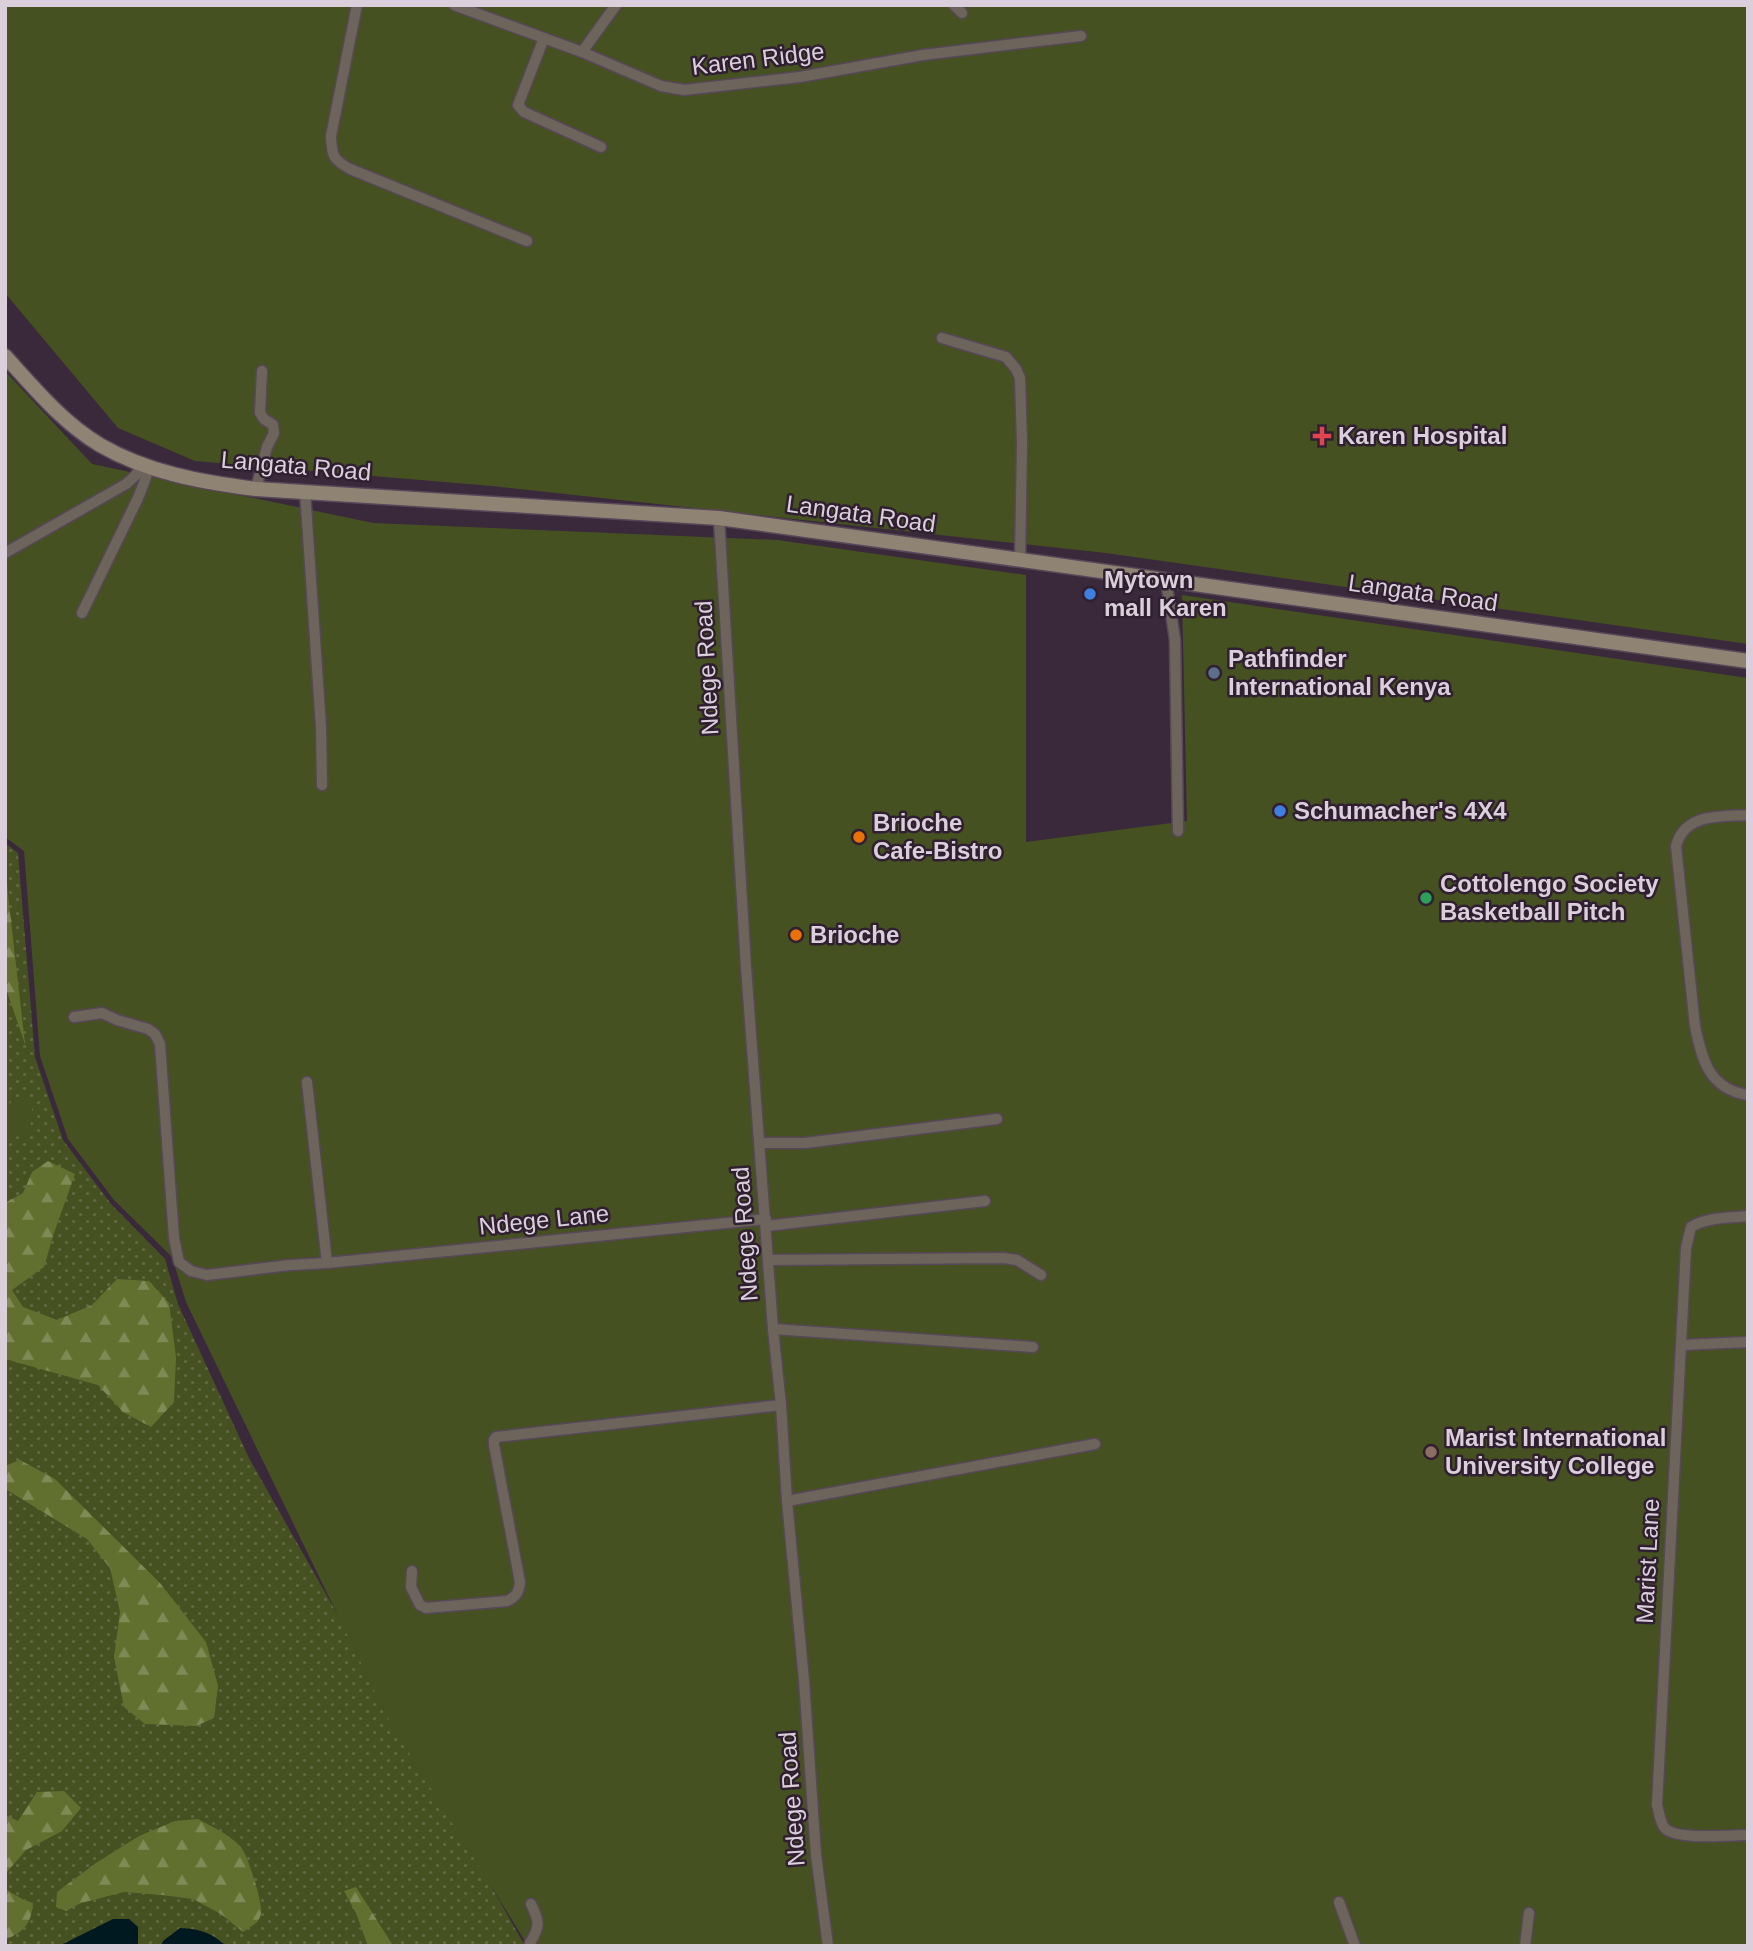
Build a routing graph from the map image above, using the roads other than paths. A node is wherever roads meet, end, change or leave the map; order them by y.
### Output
1 (357, 5) edge
2 (454, 5) edge
3 (615, 5) edge
4 (1081, 36) dead end
5 (544, 38) junction
6 (582, 52) junction
7 (601, 146) dead end
8 (527, 241) dead end
9 (942, 338) dead end
10 (5, 356) edge
11 (262, 371) dead end
12 (145, 466) junction
13 (256, 489) junction
14 (305, 491) junction
15 (719, 518) junction
16 (5, 553) edge
17 (1020, 560) junction
18 (1166, 580) junction
19 (82, 613) dead end
20 (1748, 661) edge
21 (322, 785) dead end
22 (1748, 816) edge
23 (1178, 831) dead end
24 (74, 1017) dead end
25 (307, 1082) dead end
26 (1748, 1095) edge
27 (998, 1119) dead end
28 (760, 1143) junction
29 (985, 1201) dead end
30 (1748, 1216) edge
31 (766, 1223) junction
32 (769, 1260) junction
33 (327, 1263) junction
34 (1041, 1275) dead end
35 (773, 1329) junction
36 (1748, 1342) edge
37 (1681, 1345) junction
38 (1033, 1348) dead end
39 (781, 1405) junction
40 (1095, 1444) dead end
41 (787, 1500) junction
42 (412, 1571) dead end
43 (1748, 1835) edge
44 (1339, 1902) dead end
45 (531, 1904) dead end
46 (1529, 1913) dead end
47 (531, 1946) edge
48 (828, 1946) edge
49 (1355, 1946) edge
50 (1525, 1946) edge

1 - 8 street
2 - 5 street, Karen Ridge
3 - 6 street
4 - 6 street, Karen Ridge
5 - 6 street, Karen Ridge
5 - 7 street
9 - 17 street
10 - 12 main road, Langata Road
11 - 13 street
12 - 13 main road, Langata Road
12 - 16 street
12 - 19 street
13 - 14 main road, Langata Road
14 - 15 main road, Langata Road
14 - 21 street
15 - 17 main road, Langata Road
15 - 28 street, Ndege Road
17 - 18 main road, Langata Road
18 - 20 main road, Langata Road
18 - 23 street
22 - 26 street
24 - 33 street, Ndege Lane
25 - 33 street
27 - 28 street
28 - 31 street, Ndege Road
29 - 31 street, Ndege Lane
30 - 37 street, Marist Lane
31 - 32 street, Ndege Road
31 - 33 street, Ndege Lane
32 - 34 street
32 - 35 street, Ndege Road
35 - 38 street
35 - 39 street, Ndege Road
36 - 37 street
37 - 43 street, Marist Lane
39 - 41 street, Ndege Road
39 - 42 street
40 - 41 street
41 - 48 street, Ndege Road
44 - 49 street
45 - 47 street
46 - 50 street

